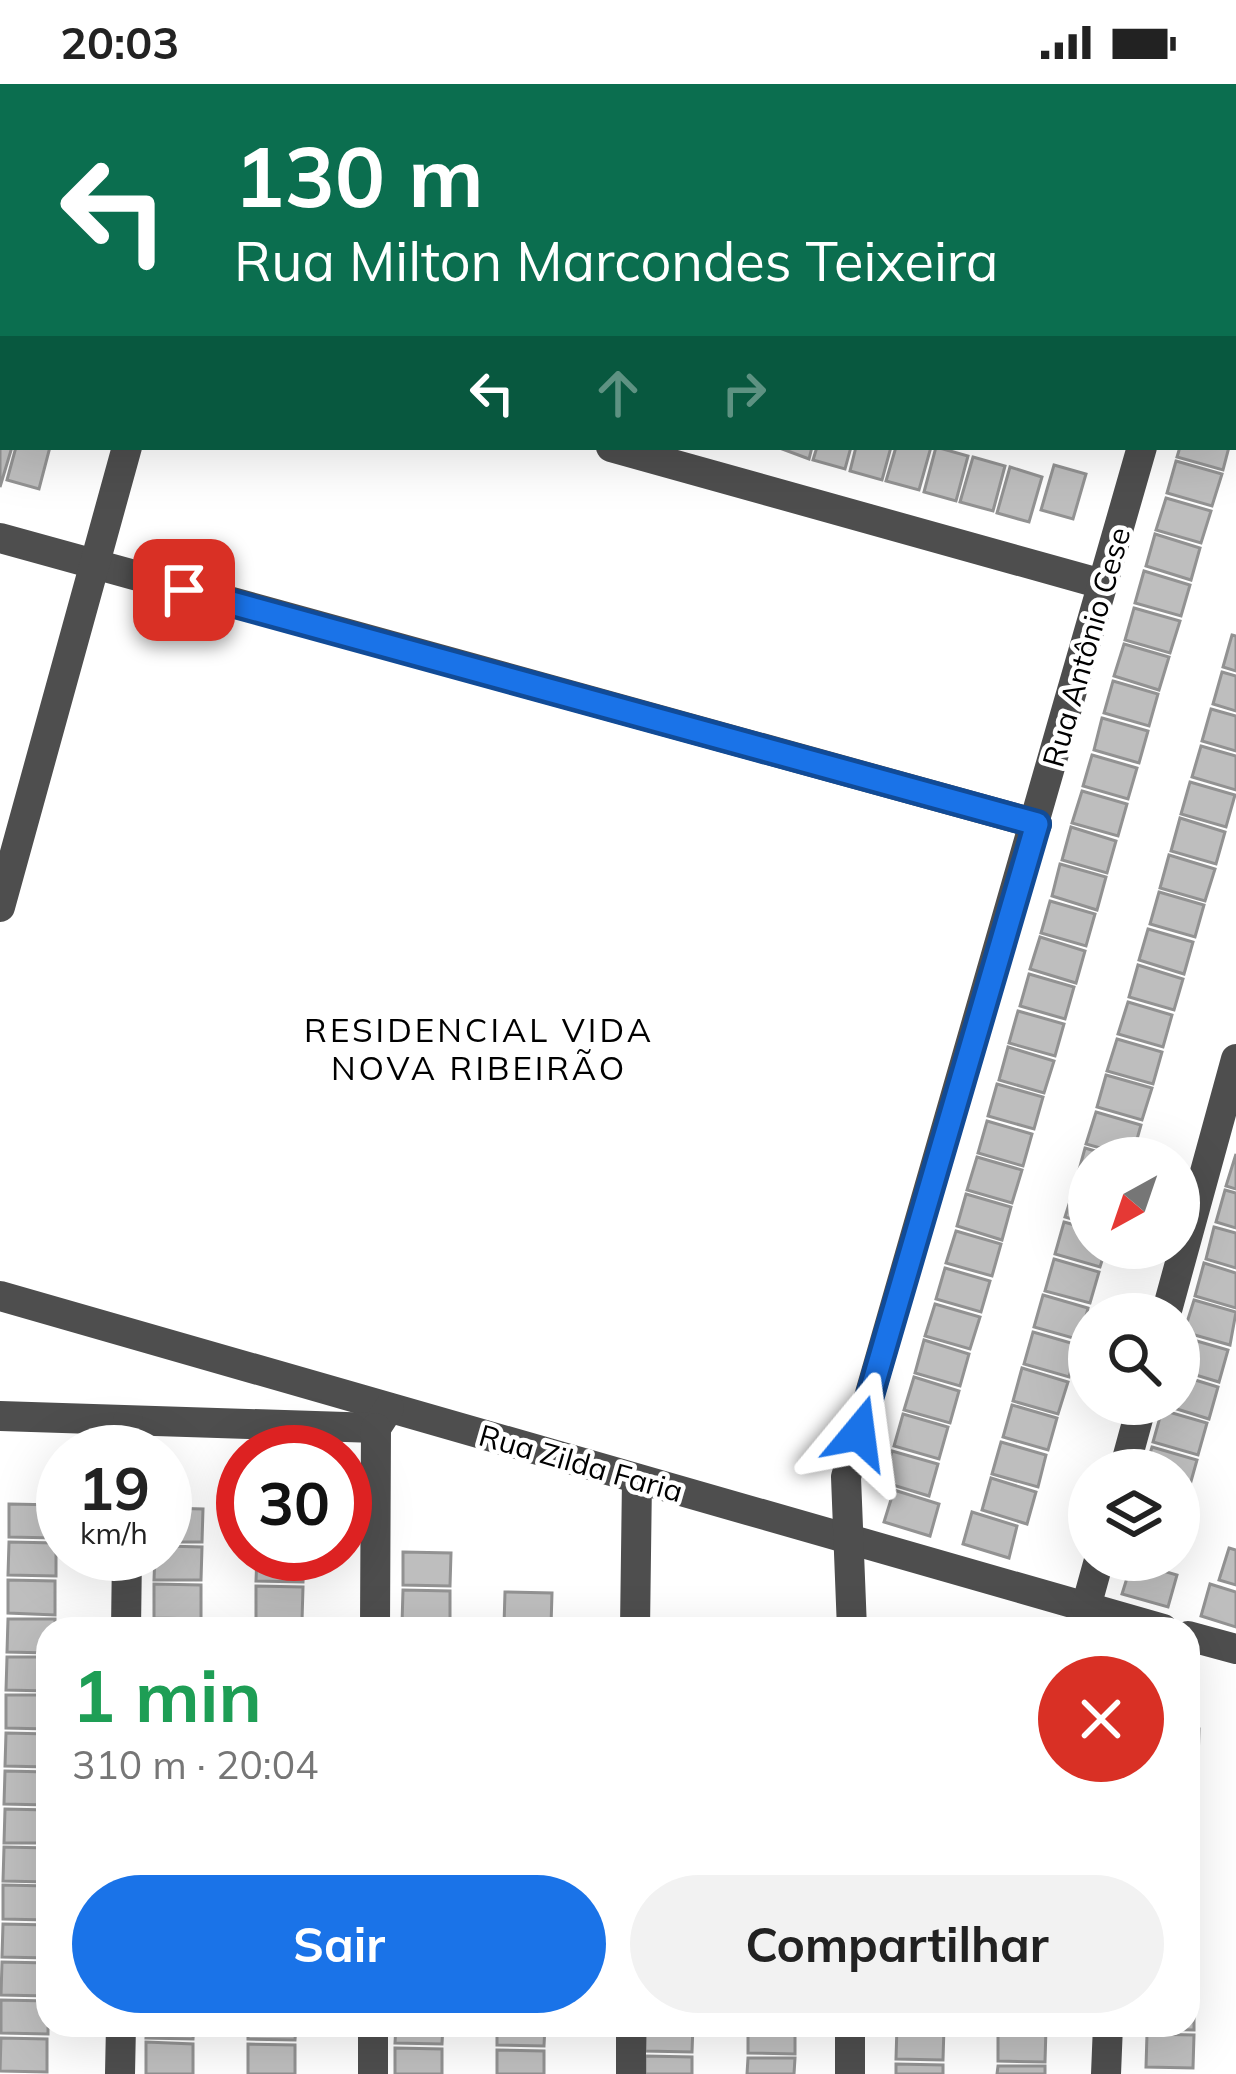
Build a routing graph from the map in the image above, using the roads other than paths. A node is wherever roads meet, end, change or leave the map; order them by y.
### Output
1 (126, 450) edge
2 (622, 450) edge
3 (1141, 450) edge
4 (0, 538) edge
5 (95, 565) junction
6 (1102, 584) junction
7 (0, 788) edge
8 (30, 796) junction
9 (1037, 824) junction
10 (0, 907) edge
11 (1236, 1059) edge
12 (1172, 1293) edge
13 (0, 1296) edge
14 (0, 1416) edge
15 (382, 1418) junction
16 (128, 1420) junction
17 (128, 1425) edge
18 (637, 1479) junction
19 (853, 1540) junction
20 (127, 1581) edge
21 (1093, 1581) edge
22 (1086, 1607) junction
23 (126, 1617) edge
24 (375, 1617) edge
25 (635, 1617) edge
26 (852, 1617) edge
27 (1118, 1617) edge
28 (1200, 1639) edge
29 (1236, 1649) edge
30 (121, 2037) edge
31 (373, 2037) edge
32 (631, 2037) edge
33 (850, 2037) edge
34 (1108, 2037) edge
35 (120, 2074) edge
36 (373, 2074) edge
37 (631, 2074) edge
38 (850, 2074) edge
39 (1106, 2074) edge

1 - 5 street
2 - 6 street
3 - 6 street, Rua Antônio Cese
4 - 5 street
5 - 8 street
5 - 9 street
6 - 9 street, Rua Antônio Cese
7 - 8 street
8 - 10 street
9 - 19 street, Rua Antônio Cese
11 - 12 street
13 - 15 street, Rua Zilda Faria
14 - 16 street
15 - 16 street
15 - 18 street, Rua Zilda Faria
15 - 24 street
16 - 17 street
18 - 19 street, Rua Zilda Faria
18 - 25 street
19 - 22 street, Rua Zilda Faria
19 - 26 street, Rua Antônio Cese
20 - 23 street
21 - 22 street
22 - 27 street, Rua Zilda Faria
28 - 29 street
30 - 35 street
31 - 36 street
32 - 37 street
33 - 38 street
34 - 39 street

